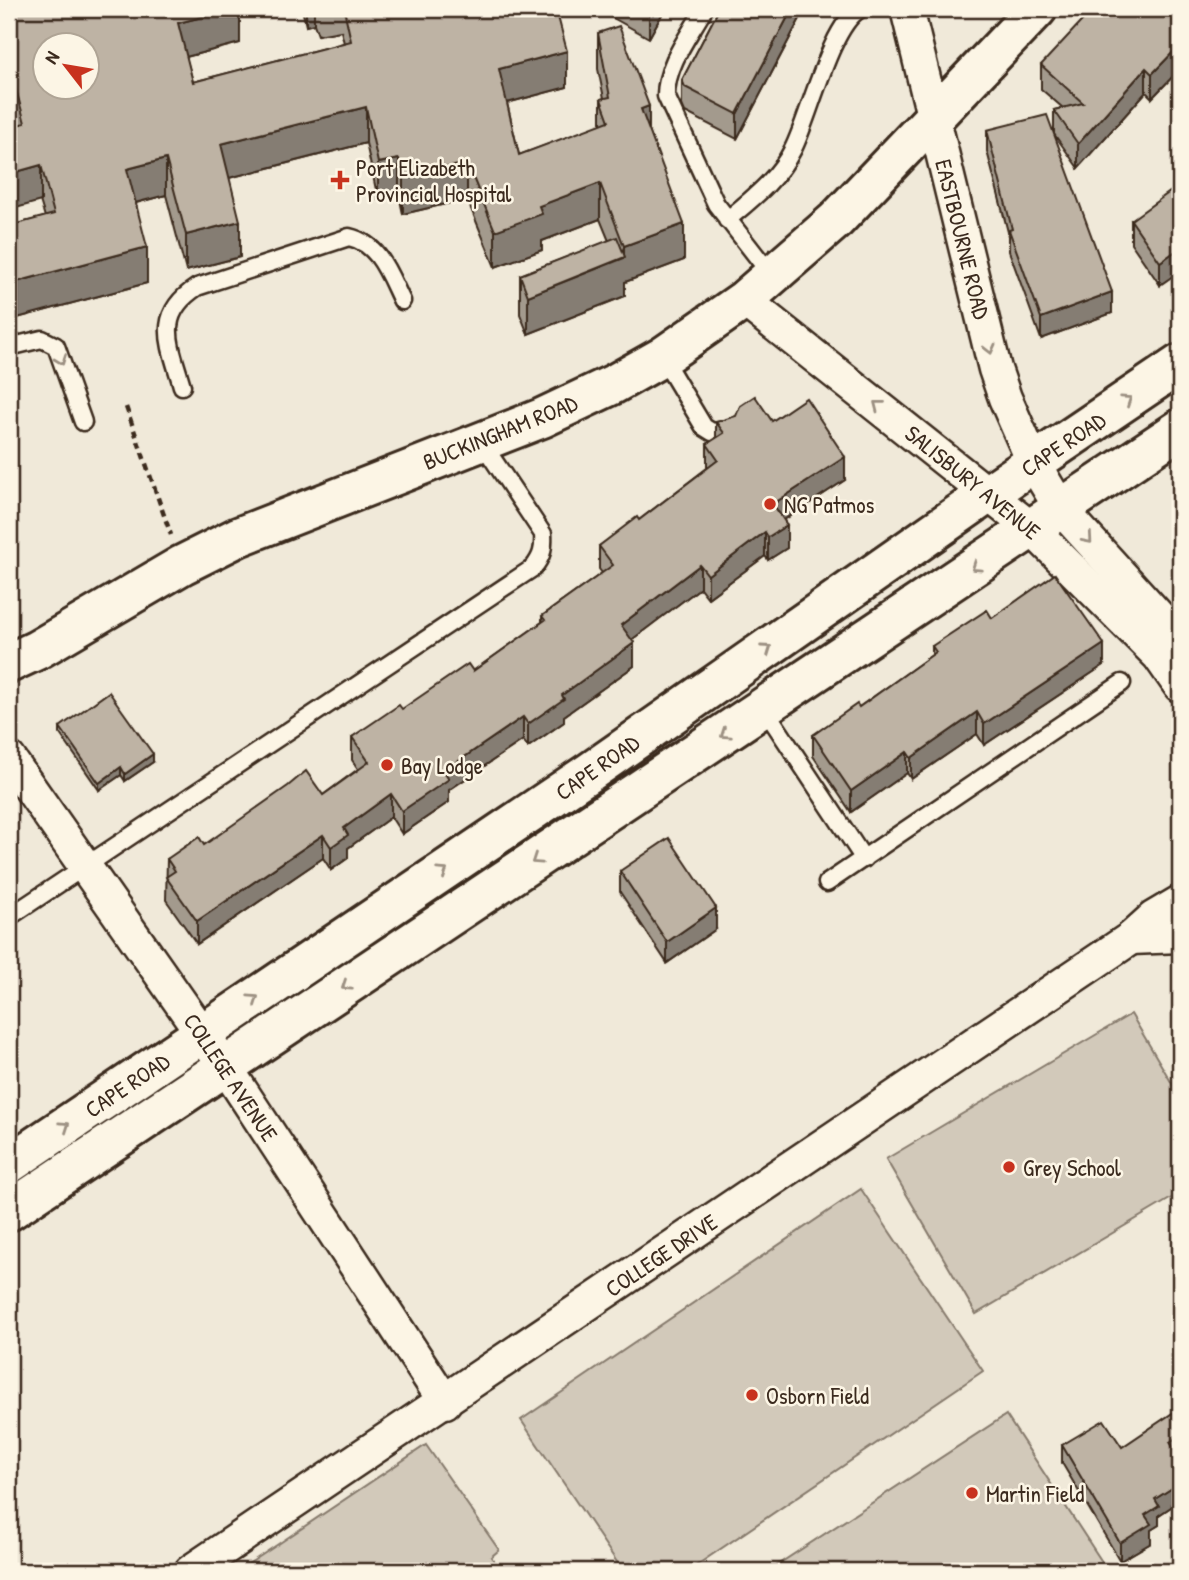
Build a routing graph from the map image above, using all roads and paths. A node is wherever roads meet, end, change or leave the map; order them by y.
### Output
1 (704, 9) edge
2 (860, 9) edge
3 (907, 9) edge
4 (1037, 9) edge
5 (933, 116) junction
6 (727, 220) junction
7 (758, 288) junction
8 (402, 301) dead end
9 (9, 347) edge
10 (662, 357) junction
11 (1180, 364) edge
12 (181, 386) dead end
13 (126, 407) dead end
14 (83, 422) dead end
15 (1180, 429) edge
16 (730, 430) edge
17 (482, 443) junction
18 (1034, 464) junction
19 (989, 493) junction
20 (1047, 519) junction
21 (182, 565) junction
22 (1180, 640) edge
23 (9, 663) edge
24 (1122, 683) dead end
25 (1180, 686) edge
26 (764, 708) junction
27 (9, 758) edge
28 (864, 859) junction
29 (85, 865) junction
30 (827, 883) dead end
31 (1180, 902) edge
32 (9, 917) edge
33 (1180, 936) edge
34 (1131, 938) junction
35 (203, 1034) junction
36 (225, 1066) junction
37 (9, 1164) edge
38 (9, 1211) edge
39 (445, 1402) junction
40 (191, 1571) edge

1 - 6 lane
2 - 6 lane
3 - 5 street, EASTBOURNE ROAD
4 - 5 main road, BUCKINGHAM ROAD
5 - 7 main road, BUCKINGHAM ROAD
5 -> 18 street, EASTBOURNE ROAD
6 - 7 lane
7 - 10 main road, BUCKINGHAM ROAD
19 -> 7 street, SALISBURY AVENUE
8 - 12 lane
9 -> 14 lane
10 - 16 lane
10 - 17 main road, BUCKINGHAM ROAD
18 -> 11 main road, CAPE ROAD
13 - 21 path
15 - 20 main road, CAPE ROAD
17 - 21 main road, BUCKINGHAM ROAD
17 - 29 lane
18 - 19 main road, CAPE ROAD
18 - 20 street, SALISBURY AVENUE
19 - 20 street, SALISBURY AVENUE
35 -> 19 main road, CAPE ROAD
20 -> 22 street, SALISBURY AVENUE
20 - 25 street, SALISBURY AVENUE
20 -> 26 main road, CAPE ROAD
21 - 23 main road, BUCKINGHAM ROAD
24 - 28 lane
26 - 28 lane
26 -> 36 main road, CAPE ROAD
27 - 29 street, COLLEGE AVENUE
28 - 30 lane
29 - 32 lane
29 - 35 street, COLLEGE AVENUE
31 - 34 street, COLLEGE DRIVE
33 - 34 street
34 - 39 street, COLLEGE DRIVE
35 - 36 street, COLLEGE AVENUE
37 -> 35 main road, CAPE ROAD
36 - 38 main road, CAPE ROAD
36 - 39 street, COLLEGE AVENUE
39 - 40 street, COLLEGE DRIVE

